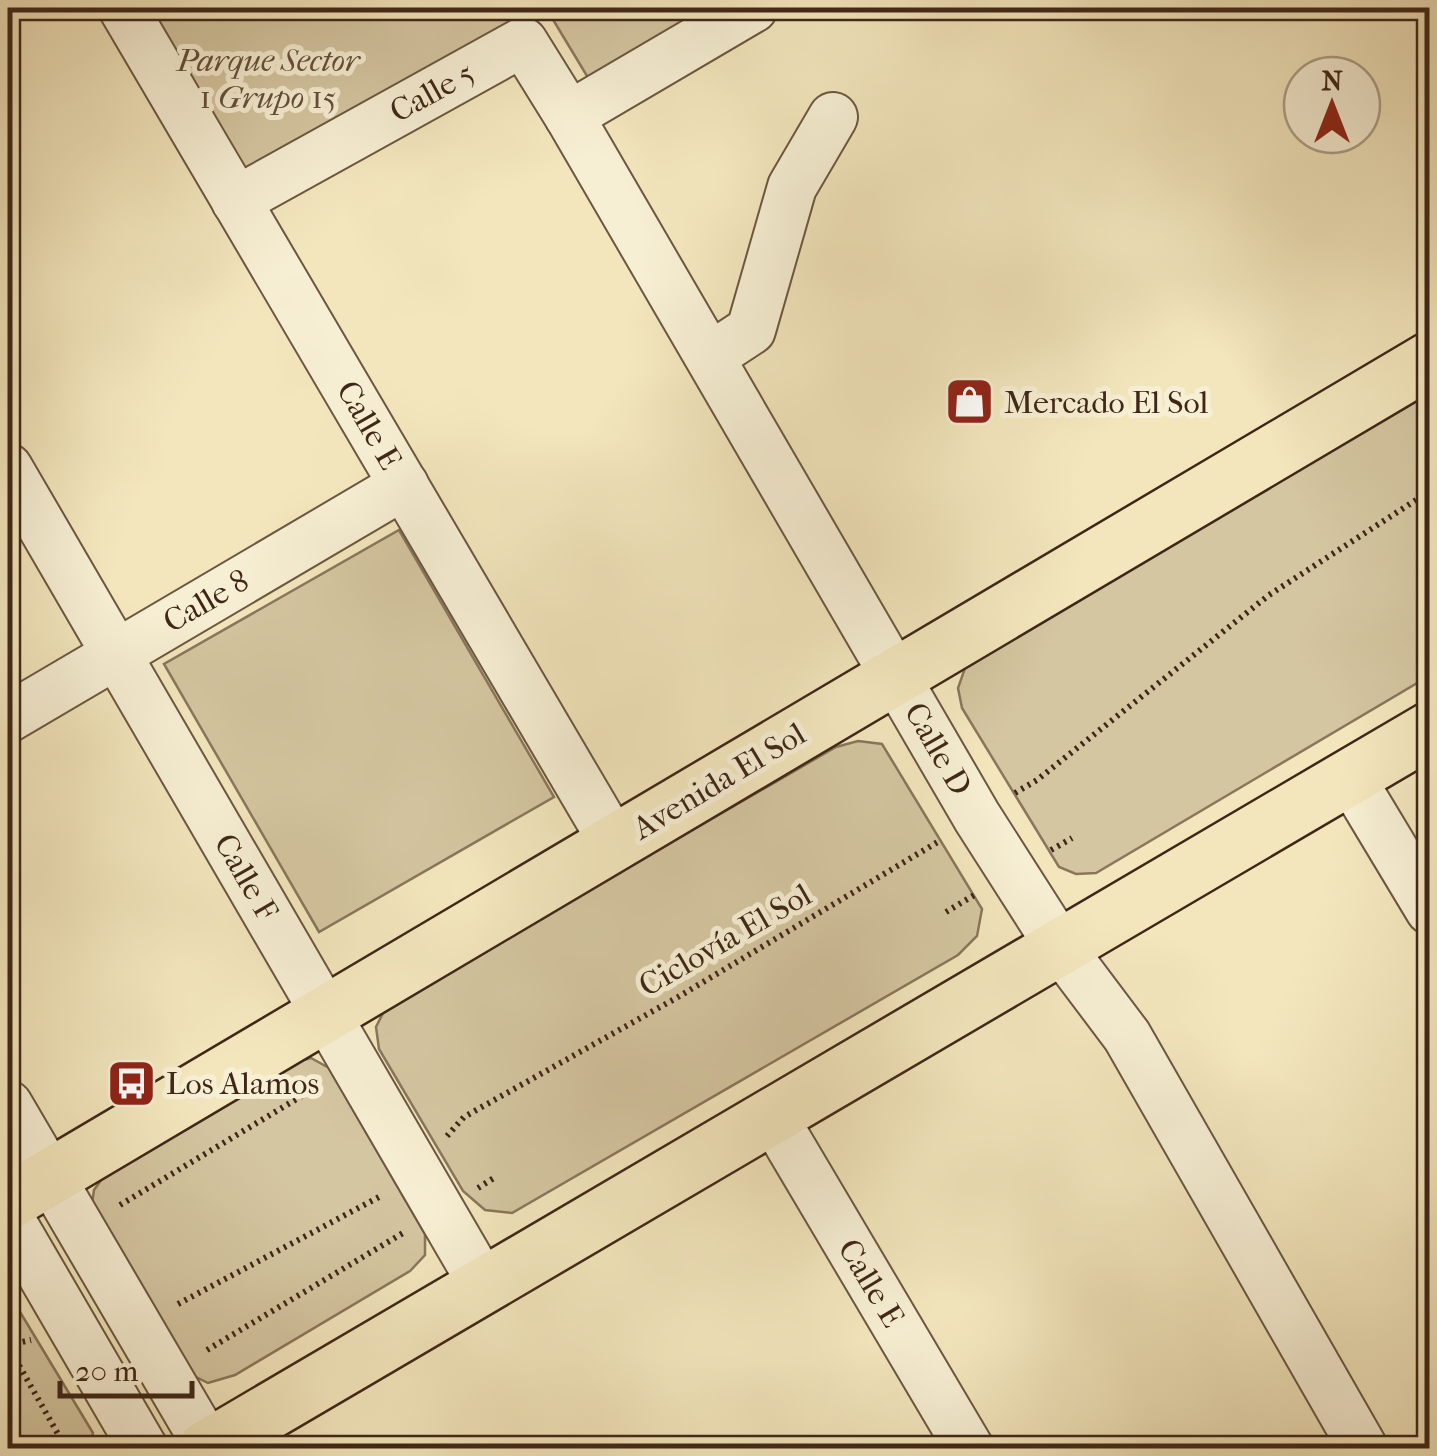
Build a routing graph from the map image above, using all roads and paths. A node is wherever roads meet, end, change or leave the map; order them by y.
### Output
1 (123, 8) edge
2 (753, 8) edge
3 (523, 42) joint
4 (570, 116) junction
5 (833, 117) dead end
6 (236, 200) junction
7 (710, 358) junction
8 (1430, 360) edge
9 (8, 468) edge
10 (404, 485) junction
11 (1430, 491) edge
12 (116, 654) junction
13 (895, 676) junction
14 (8, 718) edge
15 (1430, 730) edge
16 (1350, 776) junction
17 (977, 817) junction
18 (614, 843) junction
19 (1430, 910) edge
20 (1060, 948) junction
21 (325, 1013) junction
22 (317, 1087) dead end
23 (8, 1104) edge
24 (773, 1117) junction
25 (416, 1171) junction
26 (28, 1190) edge
27 (119, 1205) dead end
28 (8, 1216) edge
29 (405, 1232) dead end
30 (484, 1286) junction
31 (132, 1320) junction
32 (75, 1331) junction
33 (8, 1346) edge
34 (207, 1350) dead end
35 (66, 1448) edge
36 (144, 1448) edge
37 (208, 1448) edge
38 (967, 1448) edge
39 (1363, 1448) edge

1 - 6 street, Calle E
2 - 4 street
3 - 4 street, Calle D
3 - 6 street, Calle 5
4 - 7 street, Calle D
5 - 7 street
6 - 10 street, Calle E
7 - 13 street, Calle D
8 - 13 main road, Avenida El Sol
9 - 12 street, Calle F
10 - 12 street, Calle 8
10 - 18 street, Calle E
11 - 17 path, Ciclovía El Sol
12 - 14 street, Calle 8
12 - 21 street, Calle F
13 - 17 street, Calle D
13 - 18 main road, Avenida El Sol
15 - 16 main road
16 - 19 street
16 - 20 main road
17 - 20 street, Calle D
17 - 25 path, Ciclovía El Sol
18 - 21 main road, Avenida El Sol
20 - 24 main road
20 - 39 street, Calle D
21 - 25 street, Calle F
21 - 26 main road, Avenida El Sol
22 - 27 path
23 - 26 street
24 - 30 main road
24 - 38 street, Calle E
25 - 30 street, Calle F
25 - 31 path, Ciclovía El Sol
26 - 31 street
28 - 32 street
29 - 34 path
30 - 37 main road
31 - 37 street
32 - 33 path
32 - 36 street
33 - 35 path

